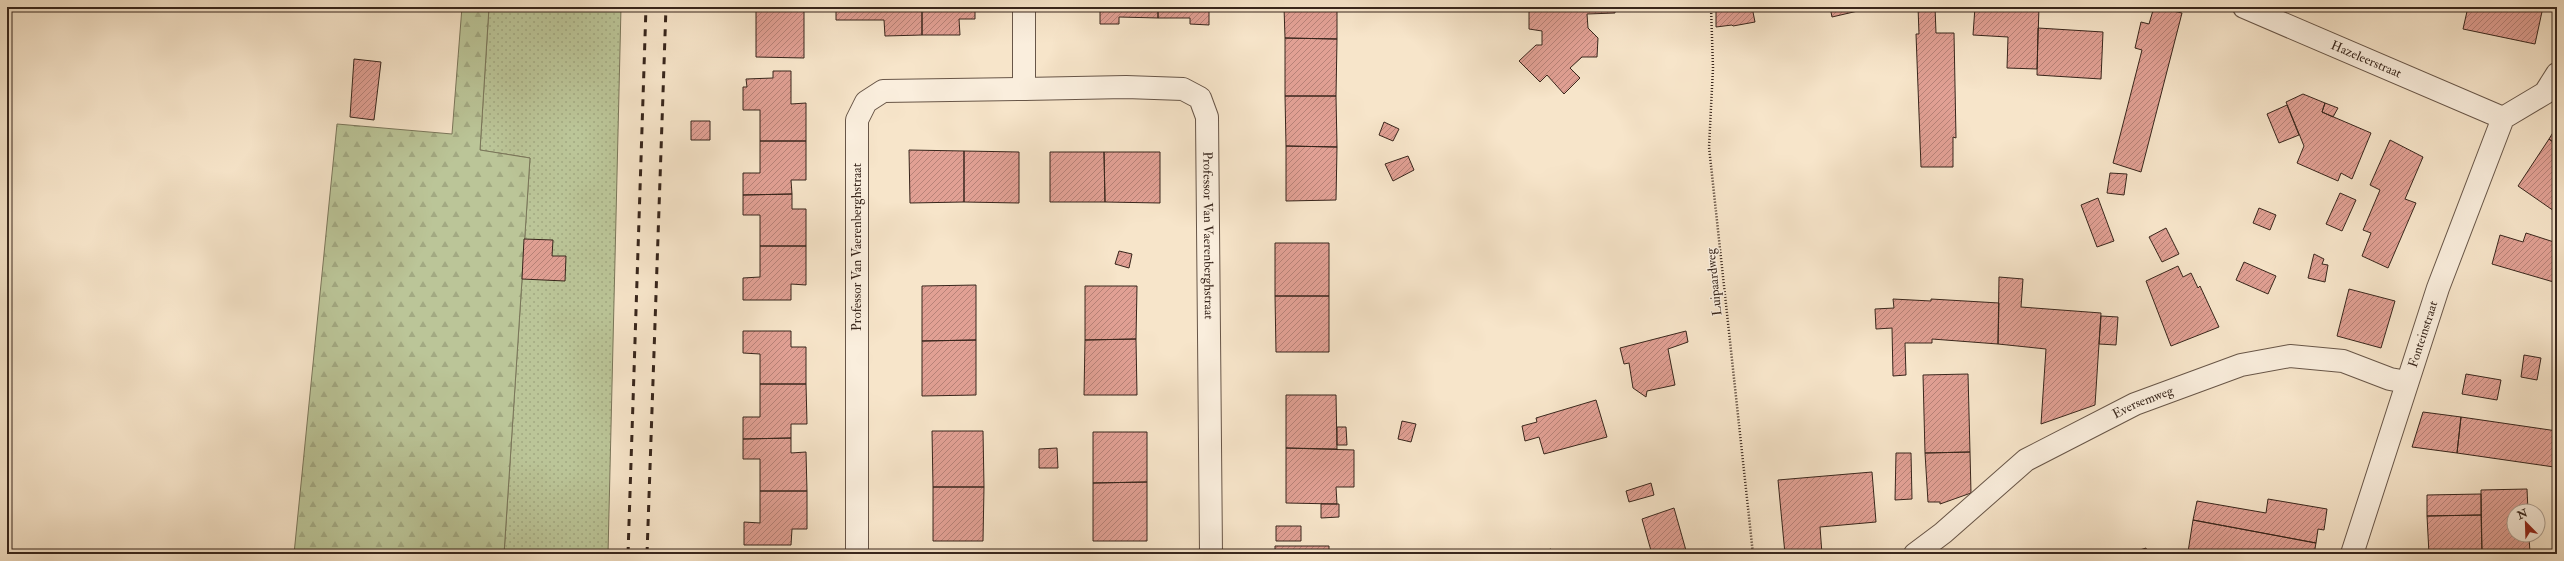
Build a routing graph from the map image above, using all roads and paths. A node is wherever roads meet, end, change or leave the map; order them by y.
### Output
1 (1024, 7) edge
2 (1711, 7) edge
3 (2244, 7) edge
4 (2557, 74) edge
5 (1024, 89) junction
6 (2496, 115) junction
7 (2407, 382) junction
8 (857, 554) edge
9 (1211, 554) edge
10 (1753, 554) edge
11 (1915, 554) edge
12 (2352, 554) edge

1 - 5 street
2 - 10 path, Luipaardweg
3 - 6 street, Hazeleerstraat
4 - 6 street
5 - 8 street, Professor Van Vaerenberghstraat
5 - 9 street, Professor Van Vaerenberghstraat
6 - 7 street, Fonteinstraat
7 - 11 street, Eversemweg
7 - 12 street, Fonteinstraat

